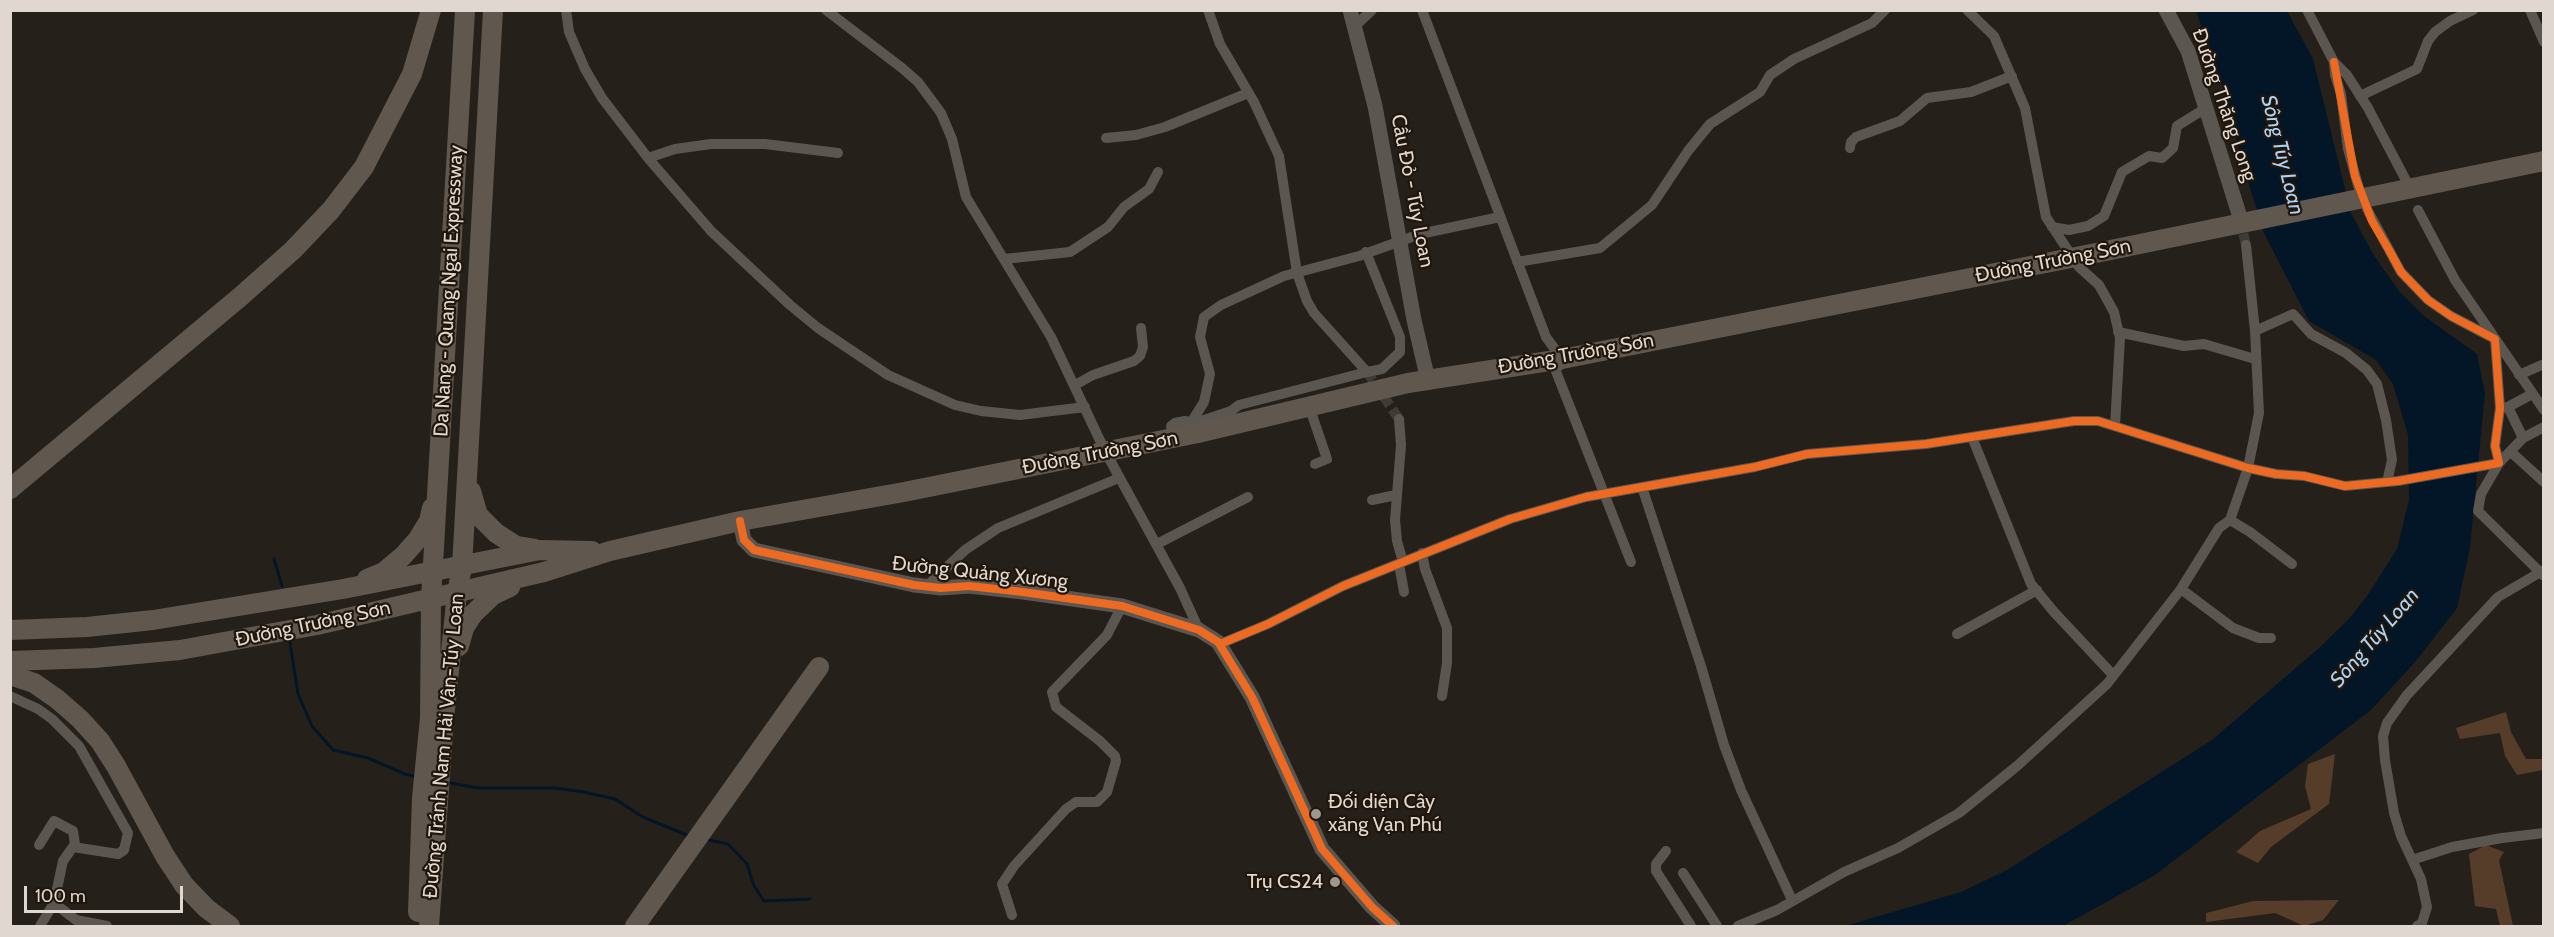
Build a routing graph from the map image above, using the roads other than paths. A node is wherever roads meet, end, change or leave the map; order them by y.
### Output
1 (431, 10) edge
2 (465, 10) edge
3 (493, 10) edge
4 (566, 10) edge
5 (1208, 10) edge
6 (1350, 10) edge
7 (1372, 10) edge
8 (1422, 10) edge
9 (1885, 10) edge
10 (1967, 10) edge
11 (2166, 10) edge
12 (2307, 10) edge
13 (2473, 10) edge
14 (2530, 10) edge
15 (834, 12) edge
16 (2455, 14) edge
17 (1354, 27) junction
18 (2544, 42) edge
19 (2334, 62) junction
20 (2012, 76) junction
21 (1248, 93) junction
22 (2360, 96) junction
23 (2206, 108) junction
24 (1106, 138) dead end
25 (1850, 148) dead end
26 (838, 153) dead end
27 (648, 158) junction
28 (2544, 160) edge
29 (1158, 172) dead end
30 (2410, 188) junction
31 (2359, 189) dead end
32 (2367, 209) dead end
33 (2418, 210) dead end
34 (1500, 218) junction
35 (2232, 220) junction
36 (2052, 227) junction
37 (1401, 242) junction
38 (2246, 245) tunnel mouth
39 (1366, 252) junction
40 (1004, 259) junction
41 (1517, 262) junction
42 (1297, 273) junction
43 (1141, 328) dead end
44 (2255, 331) junction
45 (2118, 332) junction
46 (2495, 339) junction
47 (1562, 358) junction
48 (2255, 359) junction
49 (2544, 364) edge
50 (1367, 372) junction
51 (2519, 375) junction
52 (1428, 380) junction
53 (1075, 385) junction
54 (2532, 394) junction
55 (1309, 406) junction
56 (1085, 407) junction
57 (2504, 408) junction
58 (2544, 410) edge
59 (1399, 419) tunnel mouth
60 (1195, 423) junction
61 (442, 425) junction
62 (2115, 426) junction
63 (469, 427) junction
64 (2544, 427) edge
65 (1173, 438) junction
66 (1972, 438) junction
67 (2523, 438) junction
68 (1105, 451) junction
69 (2511, 452) junction
70 (2499, 463) junction
71 (1315, 464) dead end
72 (2248, 468) junction
73 (1119, 478) junction
74 (2387, 482) junction
75 (2544, 482) edge
76 (1642, 487) junction
77 (10, 489) edge
78 (1606, 494) junction
79 (1396, 495) junction
80 (1248, 497) dead end
81 (1372, 500) dead end
82 (2230, 520) junction
83 (740, 521) junction
84 (1157, 544) junction
85 (540, 550) junction
86 (610, 551) junction
87 (1422, 554) junction
88 (1631, 562) dead end
89 (1401, 563) junction
90 (2292, 564) dead end
91 (462, 567) junction
92 (434, 572) junction
93 (544, 572) junction
94 (2542, 573) edge
95 (926, 587) junction
96 (2181, 589) junction
97 (2037, 590) junction
98 (1404, 592) dead end
99 (313, 593) junction
100 (457, 593) junction
101 (431, 599) junction
102 (1122, 606) junction
103 (10, 630) edge
104 (1199, 630) junction
105 (1957, 634) dead end
106 (2271, 638) dead end
107 (1220, 644) junction
108 (10, 661) edge
109 (816, 671) dead end
110 (10, 675) edge
111 (2113, 675) junction
112 (10, 696) edge
113 (1442, 696) dead end
114 (444, 719) junction
115 (435, 762) junction
116 (430, 802) junction
117 (2544, 833) edge
118 (39, 845) dead end
119 (73, 847) junction
120 (1666, 851) dead end
121 (2412, 860) junction
122 (1683, 873) dead end
123 (1792, 900) junction
124 (54, 903) junction
125 (1012, 915) dead end
126 (2421, 925) edge
127 (40, 927) edge
128 (107, 927) edge
129 (230, 927) edge
130 (417, 927) edge
131 (429, 927) edge
132 (635, 927) edge
133 (1393, 927) edge
134 (1691, 927) edge
135 (1717, 927) edge
136 (1738, 927) edge

1 - 77 highway
2 - 61 highway, Da Nang - Quang Ngai Expressway
3 - 63 highway, Da Nang - Quang Ngai Expressway
4 - 27 street
5 - 21 street
6 - 17 street, Cầu Đỏ - Túy Loan
7 - 17 street
8 - 34 street
9 - 41 street
10 - 20 street
11 - 23 street, Đường Thăng Long
12 - 19 street
13 - 16 street
14 - 18 street
15 - 40 street
16 - 22 street
17 - 37 street, Cầu Đỏ - Túy Loan
19 - 22 street
19 - 31 street
20 - 25 street
20 - 36 street
21 - 24 street
21 - 42 street
22 - 30 street
23 - 35 street, Đường Thăng Long
23 - 36 street
26 - 27 street
27 - 56 street
28 - 30 highway, Đường Trường Sơn
29 - 40 street
30 - 35 highway, Đường Trường Sơn
32 - 46 street
33 - 46 street
34 - 37 street
34 - 41 street
35 - 47 highway, Đường Trường Sơn
36 - 45 street
37 - 39 street
37 - 52 street, Cầu Đỏ - Túy Loan
38 - 44 street
39 - 42 street
39 - 50 street
40 - 53 street
41 - 47 street
42 - 50 street
42 - 60 street
43 - 53 street
44 - 48 street
44 - 74 street
45 - 48 street
45 - 62 street
46 - 51 street
46 - 57 street
47 - 52 highway, Đường Trường Sơn
47 - 78 street
48 - 72 street
49 - 51 street
50 - 60 street
51 - 54 street
52 - 55 highway, Đường Trường Sơn
53 - 56 street
54 - 57 street
54 - 58 street
55 - 65 highway, Đường Trường Sơn
55 - 71 street
56 - 68 street
57 - 67 street
57 - 70 street
59 - 79 street
60 - 65 street
61 - 92 highway, Da Nang - Quang Ngai Expressway
61 - 99 highway
62 - 66 street
62 - 72 street
63 - 85 highway
63 - 91 highway, Da Nang - Quang Ngai Expressway
64 - 67 street
65 - 68 highway, Đường Trường Sơn
66 - 76 street
66 - 97 street
67 - 69 street
68 - 73 street
68 - 83 highway, Đường Trường Sơn
69 - 70 street
69 - 75 street
70 - 74 street
70 - 94 street
72 - 74 street
72 - 82 street
73 - 84 street
73 - 95 street
76 - 78 street
76 - 123 street
78 - 87 street
78 - 88 street
79 - 81 street
79 - 89 street
80 - 84 street
82 - 90 street
82 - 96 street
83 - 86 highway, Đường Trường Sơn
83 - 95 street, Đường Quảng Xương
84 - 104 street
85 - 86 highway, Đường Trường Sơn
85 - 91 highway, Đường Trường Sơn
86 - 93 highway, Đường Trường Sơn
87 - 89 street
87 - 113 street
89 - 98 street
89 - 107 street
91 - 92 highway, Đường Trường Sơn
91 - 100 highway, Đường Tránh Nam Hải Vân-Túy Loan
92 - 99 highway, Đường Trường Sơn
92 - 101 highway, Da Nang - Quang Ngai Expressway
93 - 100 highway, Đường Trường Sơn
93 - 114 highway
94 - 121 street
95 - 102 street, Đường Quảng Xương
96 - 106 street
96 - 111 street
97 - 105 street
97 - 111 street
99 - 103 highway, Đường Trường Sơn
100 - 101 highway, Đường Trường Sơn
100 - 114 highway, Đường Tránh Nam Hải Vân-Túy Loan
101 - 108 highway, Đường Trường Sơn
101 - 115 highway, Đường Tránh Nam Hải Vân-Túy Loan
102 - 104 street, Đường Quảng Xương
102 - 125 street
104 - 107 street, Đường Quảng Xương
107 - 133 street, Đường Quảng Xương
109 - 132 highway
110 - 129 highway
111 - 123 street
112 - 119 street
114 - 115 highway, Đường Tránh Nam Hải Vân-Túy Loan
115 - 116 highway, Đường Tránh Nam Hải Vân-Túy Loan
116 - 130 highway, Đường Tránh Nam Hải Vân-Túy Loan
116 - 131 highway, Đường Tránh Nam Hải Vân-Túy Loan
117 - 121 street
118 - 119 street
119 - 124 street
120 - 134 street
121 - 126 street
122 - 135 street
123 - 136 street
124 - 127 street
124 - 128 street

